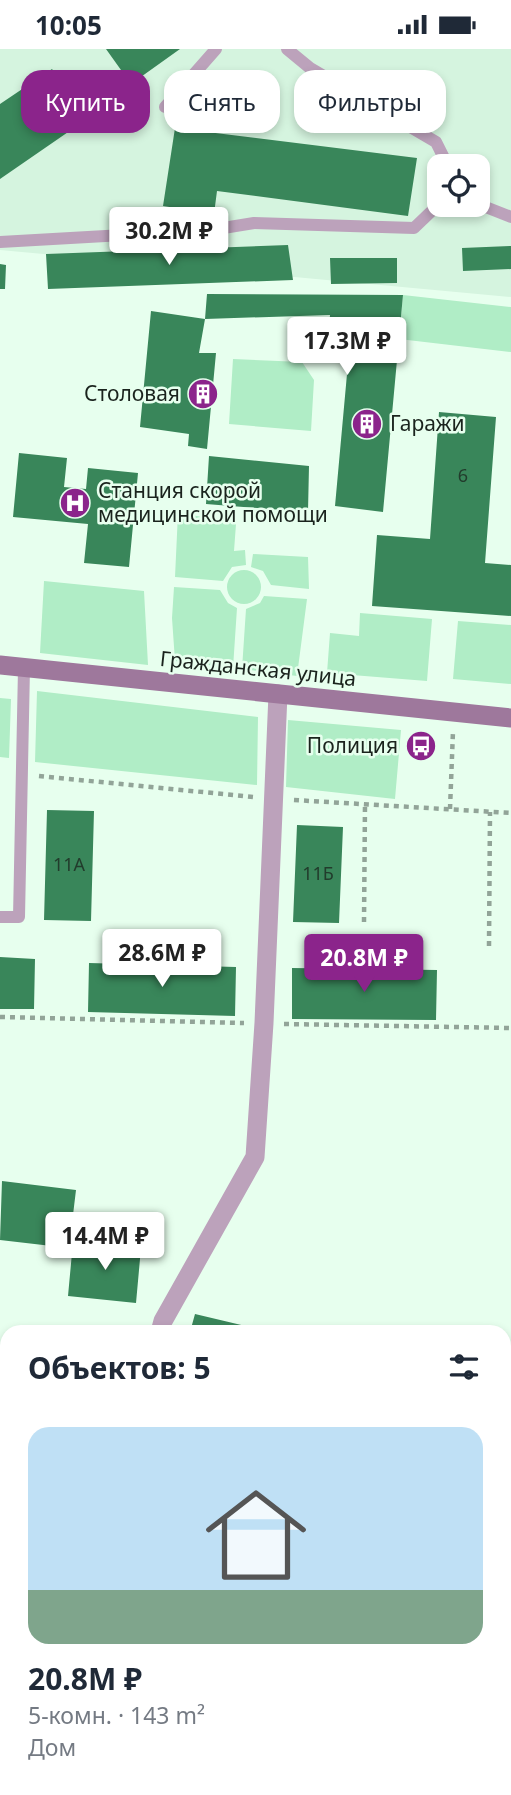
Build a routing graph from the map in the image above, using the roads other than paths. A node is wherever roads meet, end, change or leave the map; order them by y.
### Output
1 (216, 49) edge
2 (287, 49) edge
3 (198, 70) edge
4 (442, 154) edge
5 (490, 209) edge
6 (427, 216) edge
7 (511, 217) edge
8 (0, 242) edge
9 (0, 665) edge
10 (24, 668) junction
11 (278, 694) junction
12 (511, 718) edge
13 (0, 917) edge
14 (162, 1325) edge

1 - 3 lane
2 - 4 lane
5 - 7 lane
6 - 8 lane
9 - 10 main road, Гражданская улица
10 - 11 main road, Гражданская улица
10 - 13 lane
11 - 12 main road, Гражданская улица
11 - 14 street

